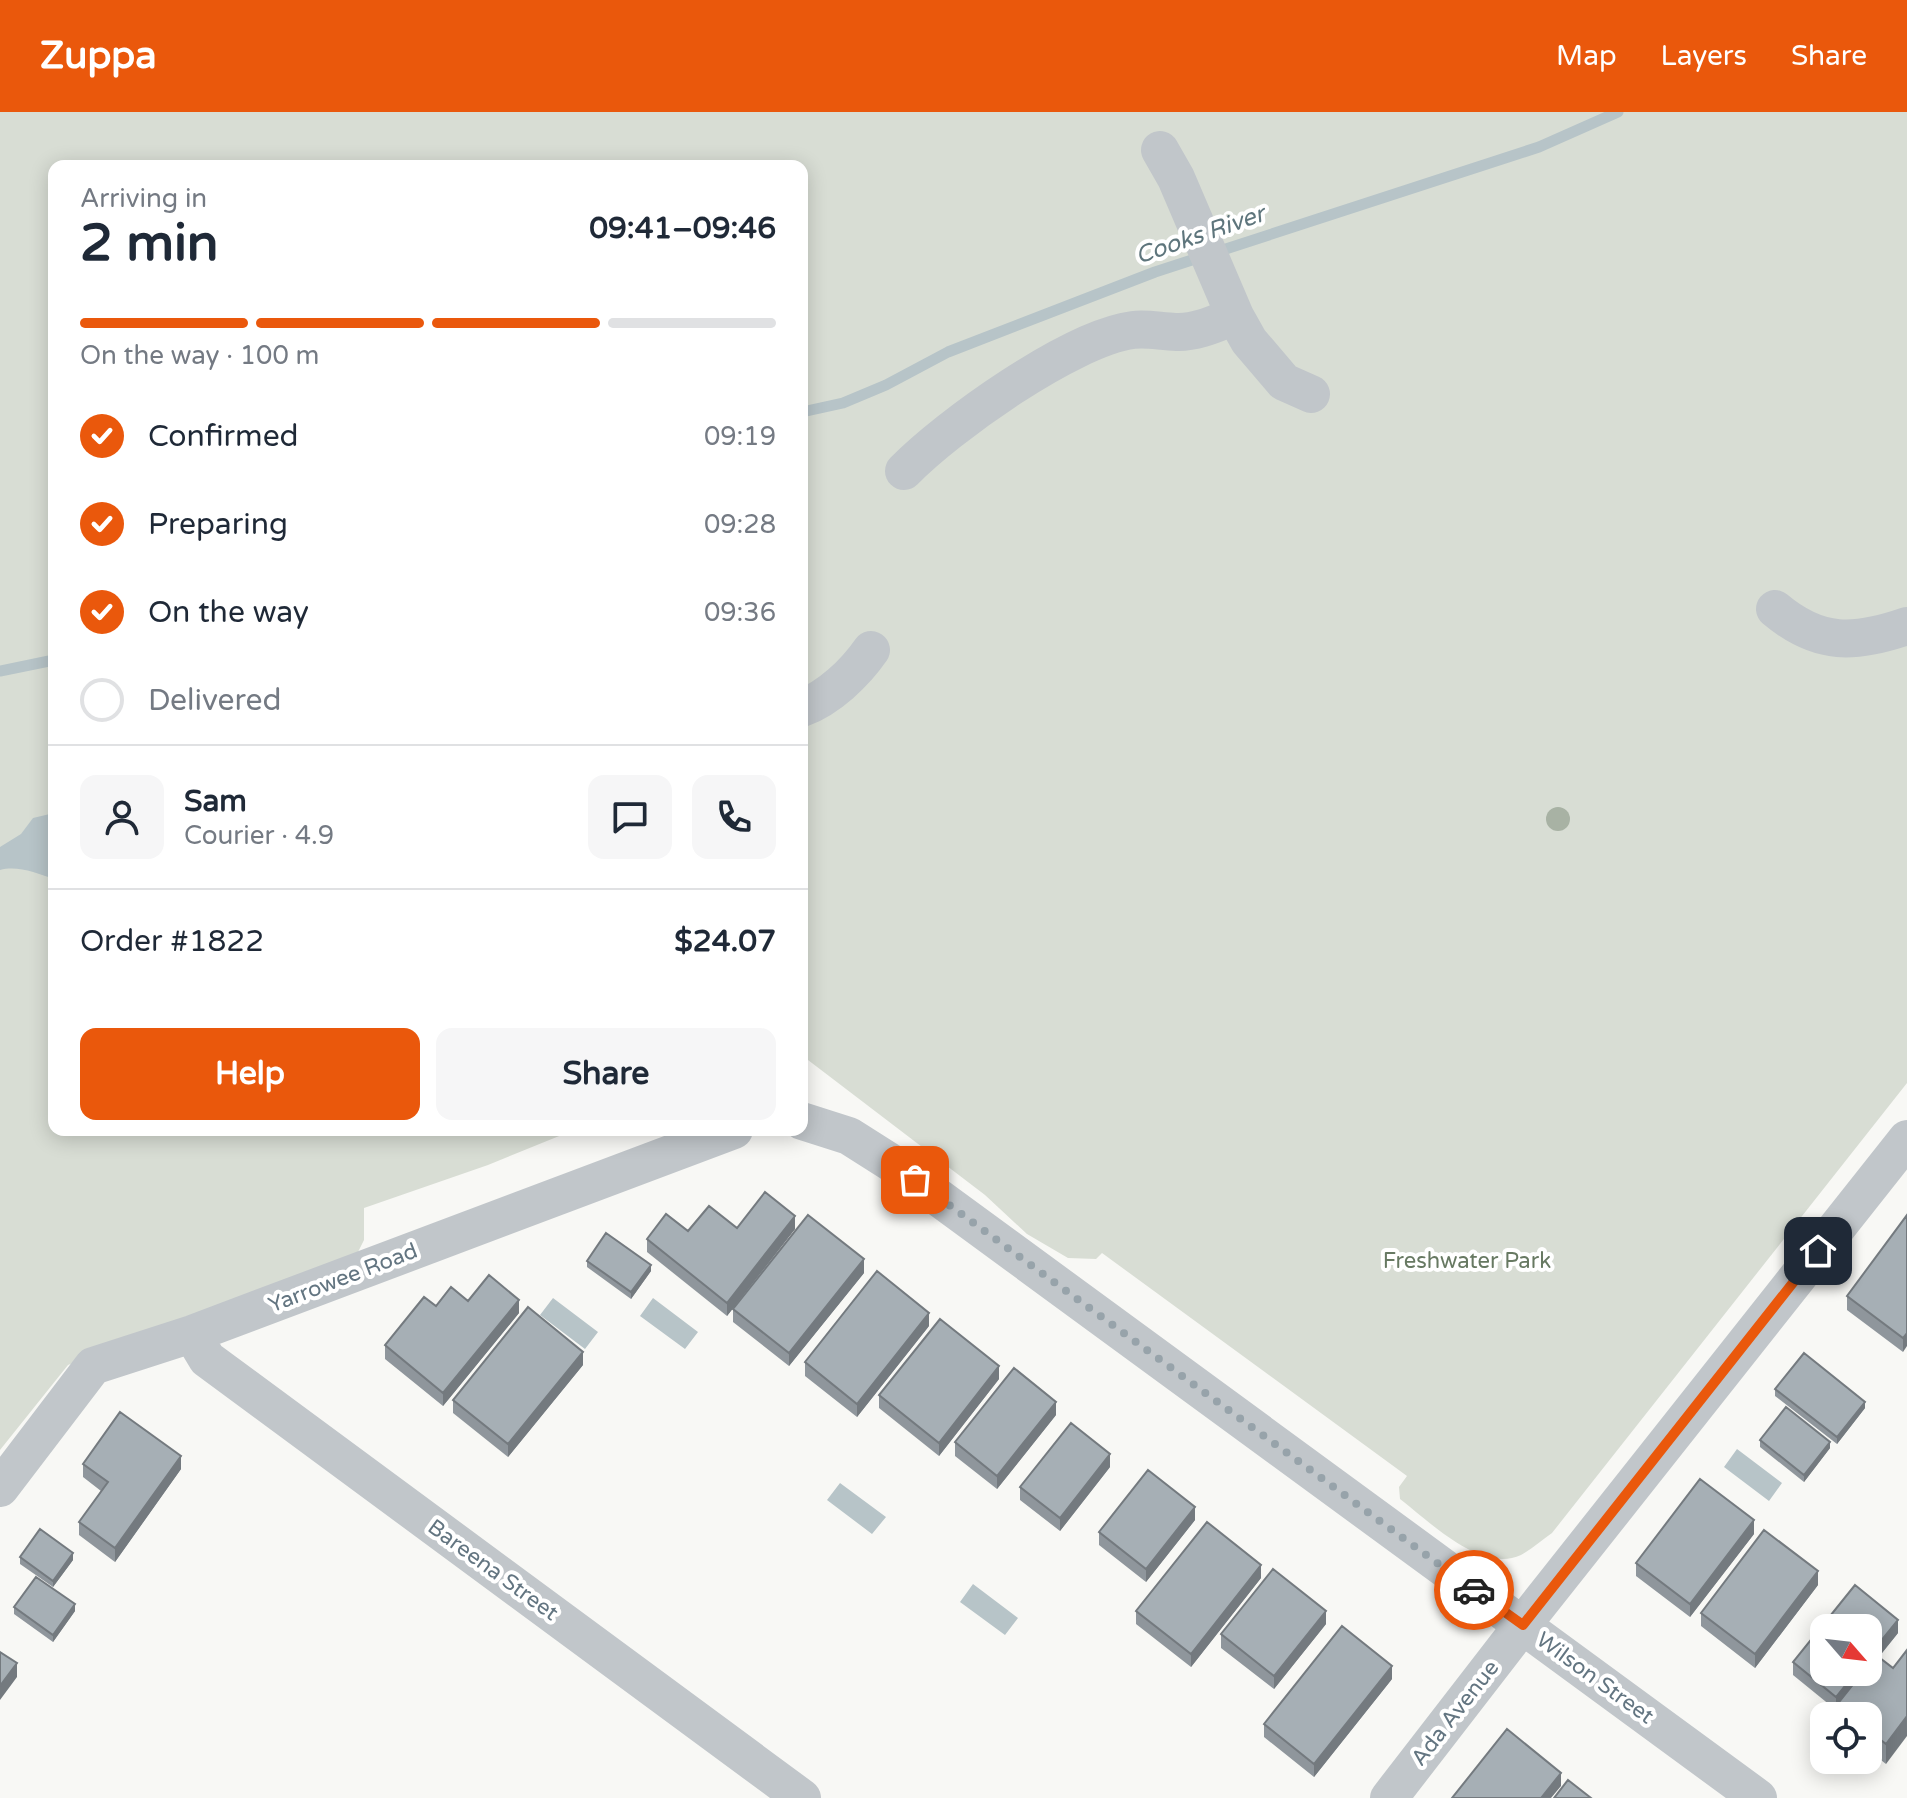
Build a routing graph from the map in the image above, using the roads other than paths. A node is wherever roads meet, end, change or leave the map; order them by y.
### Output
1 (1160, 150) dead end
2 (1235, 316) junction
3 (1311, 394) dead end
4 (904, 471) dead end
5 (1775, 609) dead end
6 (1907, 626) edge
7 (871, 650) dead end
8 (808, 704) edge
9 (808, 1123) edge
10 (718, 1136) edge
11 (1907, 1139) edge
12 (192, 1334) junction
13 (0, 1488) edge
14 (1523, 1625) junction
15 (802, 1798) edge
16 (1389, 1798) edge
17 (1758, 1798) edge

1 - 2 street
2 - 3 street
2 - 4 street
5 - 6 street
7 - 8 street
9 - 14 street, Wilson Street
10 - 12 street, Yarrowee Road
11 - 14 street, Ada Avenue
12 - 13 street, Yarrowee Road
12 - 15 street, Bareena Street
14 - 16 street, Ada Avenue
14 - 17 street, Wilson Street

